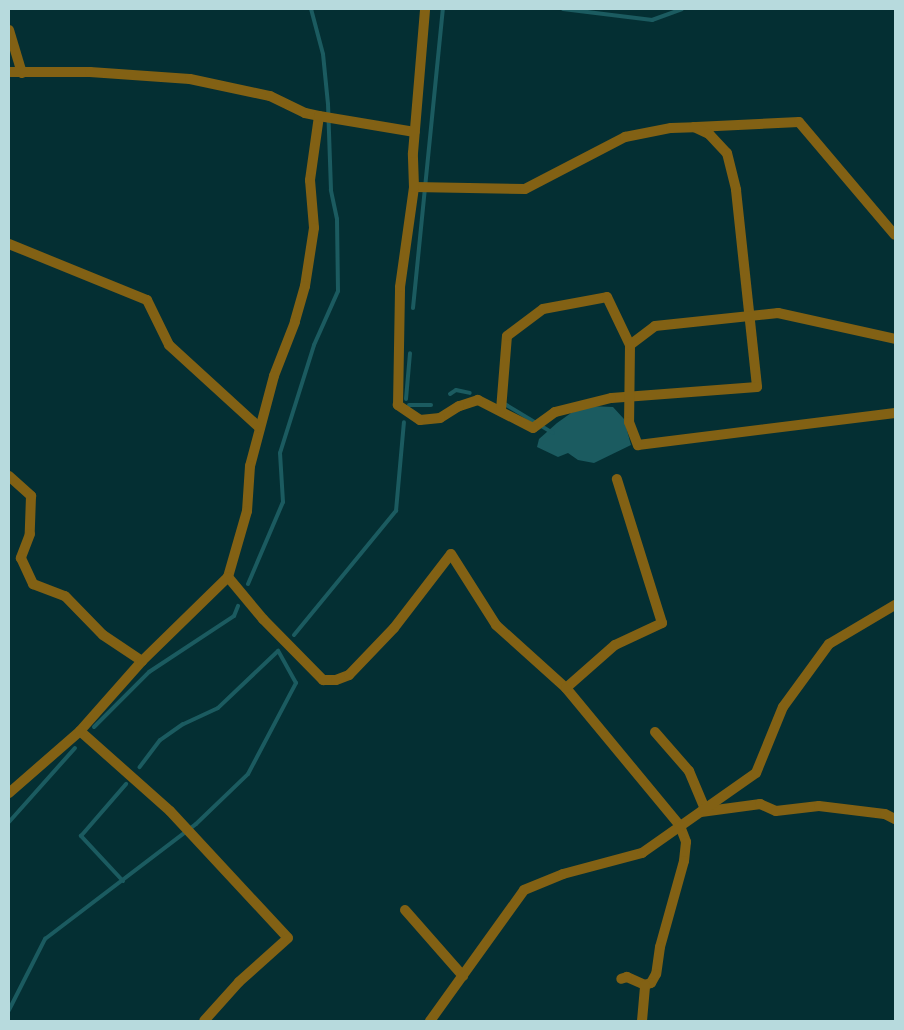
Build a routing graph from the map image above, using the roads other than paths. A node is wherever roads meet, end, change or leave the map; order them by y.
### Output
1 (425, 9) edge
2 (9, 30) edge
3 (9, 72) edge
4 (22, 73) junction
5 (320, 116) junction
6 (694, 127) junction
7 (416, 132) junction
8 (422, 188) junction
9 (895, 235) edge
10 (9, 244) edge
11 (747, 315) junction
12 (895, 339) edge
13 (630, 345) junction
14 (627, 397) junction
15 (501, 410) junction
16 (895, 413) edge
17 (260, 428) junction
18 (9, 476) edge
19 (617, 479) dead end
20 (228, 577) junction
21 (895, 604) edge
22 (142, 660) junction
23 (566, 688) junction
24 (80, 731) junction
25 (655, 732) dead end
26 (9, 793) edge
27 (702, 811) junction
28 (895, 818) edge
29 (680, 826) junction
30 (406, 910) dead end
31 (463, 976) junction
32 (621, 979) dead end
33 (645, 986) junction
34 (204, 1021) edge
35 (430, 1021) edge
36 (642, 1021) edge

1 - 7 street
2 - 4 street
3 - 4 street
4 - 5 street
5 - 7 street
5 - 17 street
6 - 8 street
6 - 9 street
6 - 11 street
7 - 8 street
8 - 15 street
10 - 17 street
11 - 12 street
11 - 13 street
11 - 14 street
13 - 14 street
13 - 15 street
14 - 15 street
14 - 16 street
17 - 20 street
18 - 22 street
19 - 23 street
20 - 22 street
20 - 23 street
21 - 27 street
22 - 24 street
23 - 29 street
24 - 26 street
24 - 34 street
25 - 27 street
27 - 28 street
27 - 29 street
29 - 31 street
29 - 33 street
30 - 31 street
31 - 35 street
32 - 33 street
33 - 36 street

